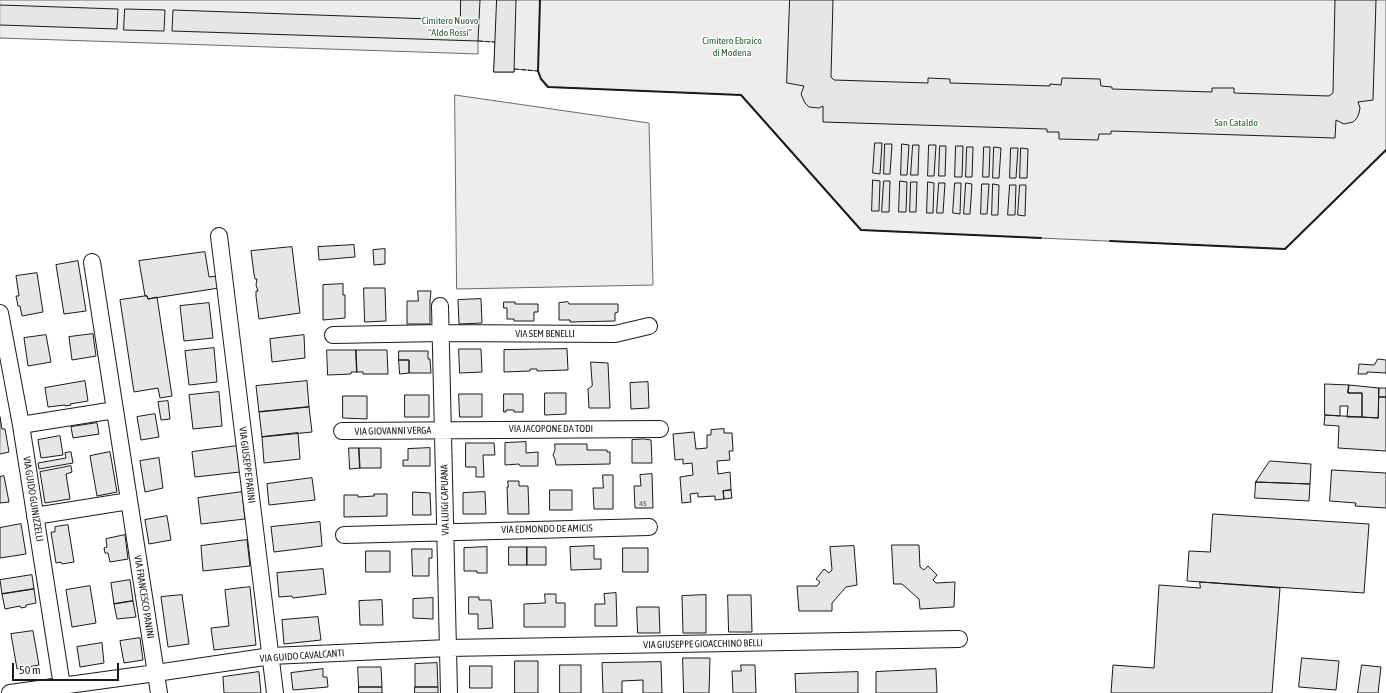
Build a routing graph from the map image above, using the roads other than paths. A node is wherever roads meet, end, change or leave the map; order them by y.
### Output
1 (219, 236) dead end
2 (92, 262) dead end
3 (440, 306) dead end
4 (0, 313) edge
5 (650, 326) dead end
6 (440, 333) junction
7 (333, 335) dead end
8 (115, 410) junction
9 (21, 425) junction
10 (660, 428) dead end
11 (443, 430) junction
12 (342, 431) dead end
13 (129, 501) junction
14 (35, 516) junction
15 (649, 527) dead end
16 (445, 532) junction
17 (344, 534) dead end
18 (958, 639) dead end
19 (448, 648) junction
20 (271, 656) junction
21 (156, 673) junction
22 (62, 686) junction
23 (10, 693) edge
24 (159, 693) edge
25 (275, 693) edge
26 (449, 693) edge

1 - 20 street, VIA GIUSEPPE PARINI
2 - 8 street, VIA FRANCESCO PANINI
3 - 6 street, VIA LUIGI CAPUANA
4 - 9 street, VIA GUIDO GUINIZZELLI
5 - 6 street, VIA SEM BENELLI
6 - 7 street, VIA SEM BENELLI
6 - 11 street, VIA LUIGI CAPUANA
8 - 9 street
8 - 13 street, VIA FRANCESCO PANINI
9 - 14 street, VIA GUIDO GUINIZZELLI
10 - 11 street, VIA JACOPONE DA TODI
11 - 12 street, VIA GIOVANNI VERGA
11 - 16 street, VIA LUIGI CAPUANA
13 - 14 street
13 - 21 street, VIA FRANCESCO PANINI
14 - 22 street, VIA GUIDO GUINIZZELLI
15 - 16 street, VIA EDMONDO DE AMICIS
16 - 17 street, VIA EDMONDO DE AMICIS
16 - 19 street, VIA LUIGI CAPUANA
18 - 19 street, VIA GIUSEPPE GIOACCHINO BELLI
19 - 20 street, VIA GUIDO CAVALCANTI
19 - 26 street, VIA LUIGI CAPUANA
20 - 21 street, VIA GUIDO CAVALCANTI
20 - 25 street, VIA GIUSEPPE PARINI
21 - 22 street, VIA GUIDO CAVALCANTI
21 - 24 street, VIA FRANCESCO PANINI
22 - 23 street, VIA GUIDO CAVALCANTI

